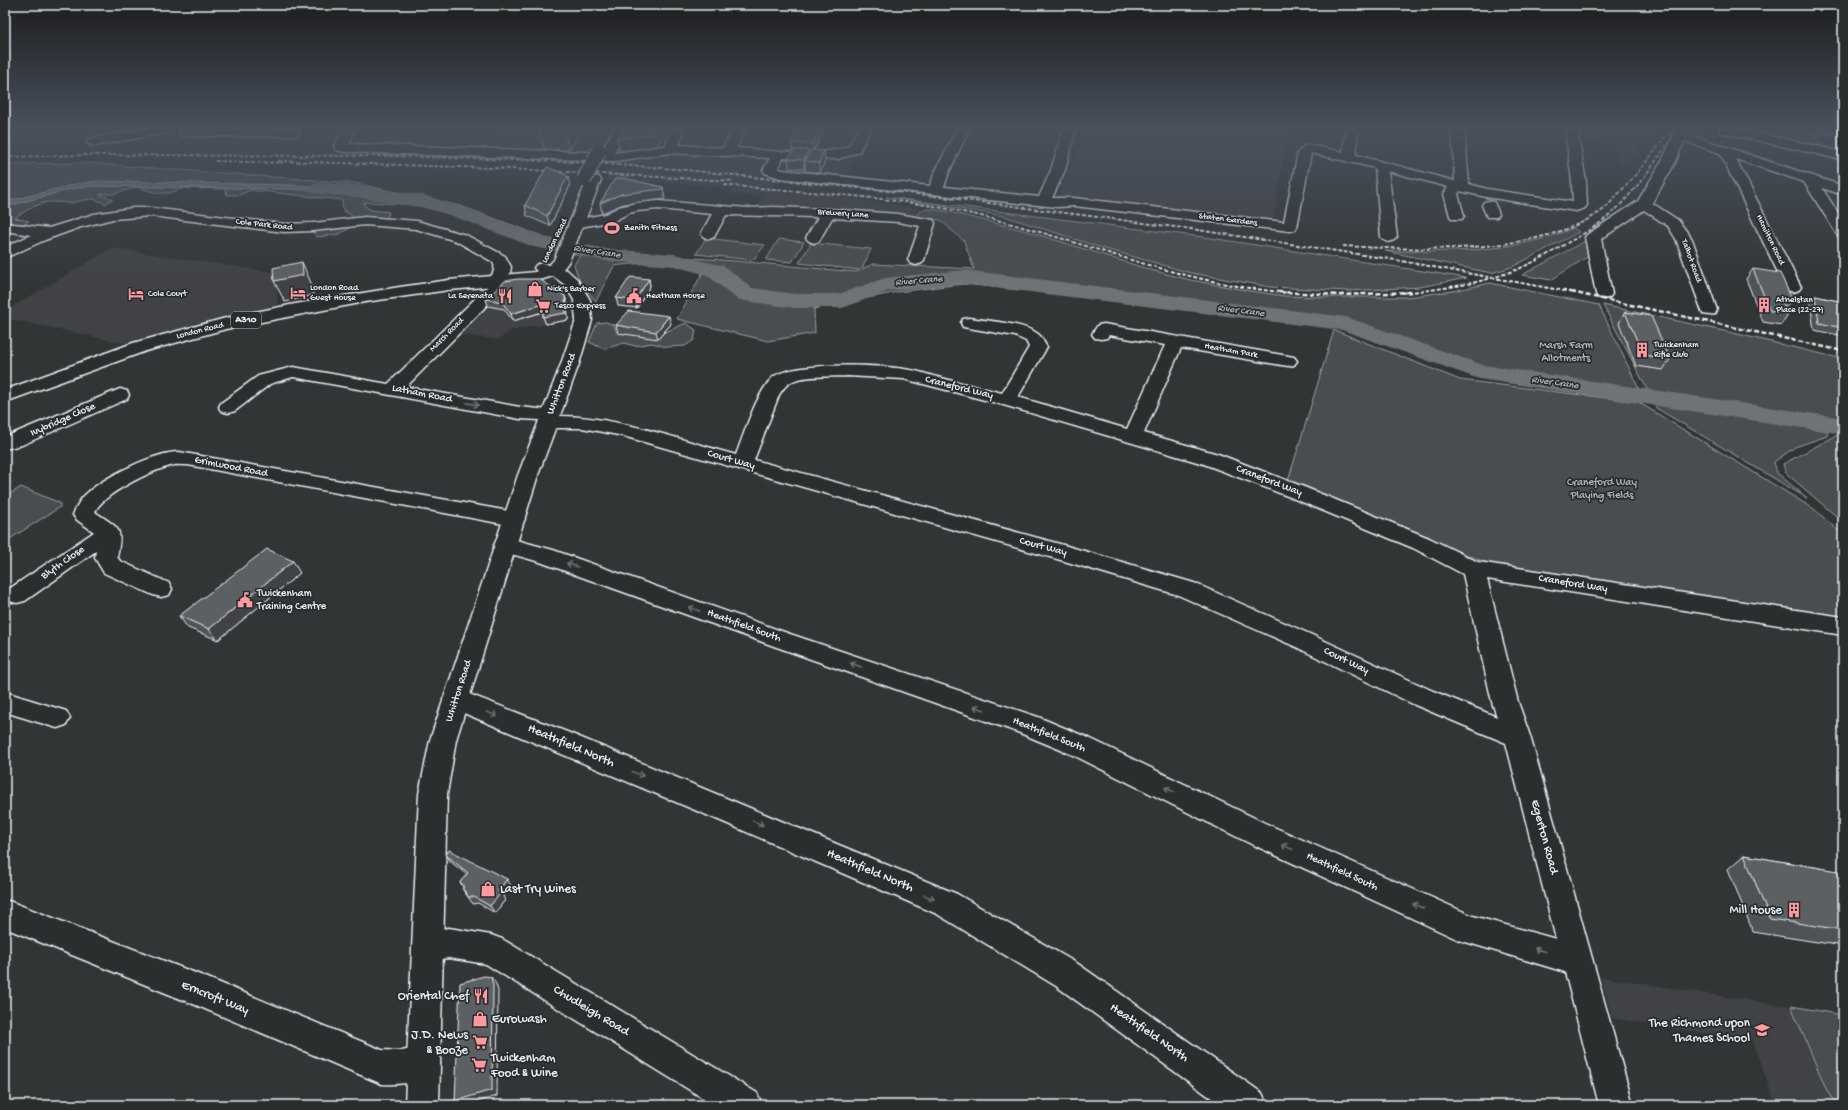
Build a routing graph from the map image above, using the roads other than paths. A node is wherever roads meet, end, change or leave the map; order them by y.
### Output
1 (589, 181) edge
2 (849, 181) edge
3 (939, 181) edge
4 (1053, 181) edge
5 (1299, 181) edge
6 (1382, 181) edge
7 (1439, 181) edge
8 (1459, 181) edge
9 (1579, 181) edge
10 (1657, 181) edge
11 (1740, 181) edge
12 (1810, 181) edge
13 (1816, 181) edge
14 (1459, 186) junction
15 (936, 190) junction
16 (1843, 191) edge
17 (1044, 201) junction
18 (1644, 204) junction
19 (721, 210) junction
20 (827, 213) junction
21 (1457, 216) dead end
22 (5, 227) edge
23 (48, 232) junction
24 (1843, 233) edge
25 (566, 234) junction
26 (709, 234) dead end
27 (1389, 237) dead end
28 (814, 238) dead end
29 (5, 253) edge
30 (916, 260) dead end
31 (541, 271) junction
32 (500, 273) junction
33 (1793, 287) dead end
34 (1604, 294) dead end
35 (1708, 310) dead end
36 (969, 323) dead end
37 (1101, 334) dead end
38 (1175, 342) junction
39 (1288, 361) dead end
40 (393, 389) junction
41 (120, 395) dead end
42 (5, 396) edge
43 (1007, 400) junction
44 (228, 407) dead end
45 (549, 418) junction
46 (1134, 435) junction
47 (5, 443) edge
48 (743, 463) junction
49 (514, 519) junction
50 (109, 532) junction
51 (505, 545) junction
52 (1473, 569) junction
53 (161, 588) dead end
54 (17, 595) dead end
55 (1843, 626) edge
56 (456, 700) junction
57 (5, 702) edge
58 (57, 718) dead end
59 (1517, 736) junction
60 (9, 915) dead end
61 (428, 946) junction
62 (1577, 960) junction
63 (423, 1063) junction
64 (422, 1105) edge
65 (745, 1105) edge
66 (1250, 1105) edge
67 (1616, 1105) edge

1 - 25 street, London Road
2 - 15 street
3 - 15 street
4 - 17 street
5 - 17 street, Staten Gardens
6 - 27 street
7 - 14 street
8 - 14 street
9 - 14 street
10 - 18 street
11 - 33 street, Hamilton Road
12 - 24 street
13 - 16 street
14 - 21 street
15 - 17 street
18 - 34 street
18 - 35 street, Talbot Road
19 - 20 street, Brewery Lane
19 - 25 street, Brewery Lane
19 - 26 street
20 - 28 street
20 - 30 street, Brewery Lane
22 - 23 street
23 - 29 street, Cole Park Road
23 - 32 street, Cole Park Road
25 - 31 street, London Road
31 - 32 street, London Road / A310
31 - 45 street, Whitton Road
32 - 40 street, March Road
32 - 42 street, London Road / A310
36 - 43 street
37 - 38 street, Heatham Park
38 - 39 street, Heatham Park
38 - 46 street
40 - 44 street, Latham Road
40 -> 45 street, Latham Road
41 - 47 street, Ivybridge Close
43 - 46 street, Craneford Way
43 - 48 street, Craneford Way
45 - 48 street, Court Way
45 - 49 street, Whitton Road
46 - 52 street, Craneford Way
48 - 59 street, Court Way
49 - 50 street, Grimwood Road
49 - 51 street, Whitton Road
50 - 53 street
50 - 54 street, Blyth Close
51 - 56 street, Whitton Road
62 -> 51 street, Heathfield South
52 - 55 street, Craneford Way
52 - 59 street, Egerton Road
56 - 61 street, Whitton Road
56 -> 66 street, Heathfield North
57 - 58 street
59 - 62 street, Egerton Road
60 - 63 street, Erncroft Way
61 - 63 street, Whitton Road
61 - 65 street, Chudleigh Road
62 - 67 street, Egerton Road
63 - 64 street, Whitton Road

